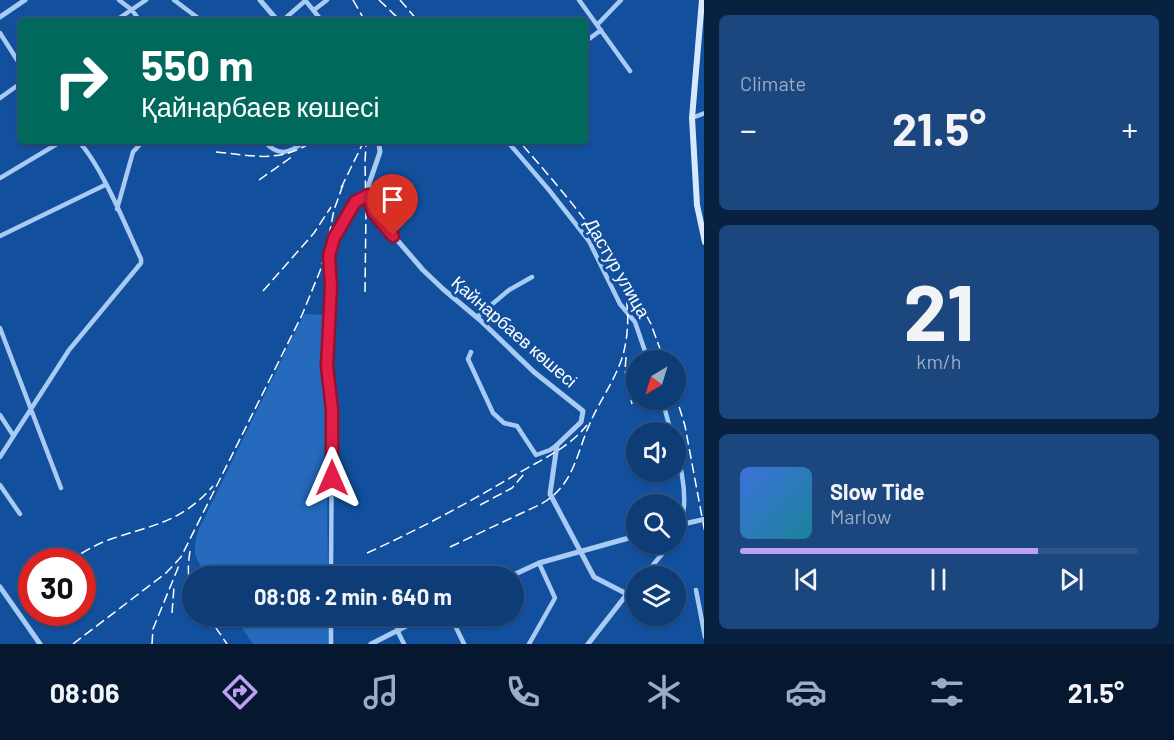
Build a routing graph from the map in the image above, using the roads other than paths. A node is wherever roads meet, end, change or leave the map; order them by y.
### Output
1 (25, 0) edge
2 (119, 0) edge
3 (146, 0) edge
4 (174, 0) edge
5 (260, 0) edge
6 (305, 0) edge
7 (327, 0) edge
8 (579, 0) edge
9 (621, 0) edge
10 (702, 0) edge
11 (132, 10) junction
12 (314, 10) junction
13 (0, 17) edge
14 (120, 18) edge
15 (138, 18) edge
16 (198, 18) edge
17 (277, 18) edge
18 (284, 18) edge
19 (320, 18) edge
20 (597, 25) junction
21 (601, 30) junction
22 (0, 33) edge
23 (588, 40) edge
24 (18, 61) edge
25 (630, 71) dead end
26 (18, 85) edge
27 (0, 98) edge
28 (704, 112) edge
29 (692, 118) junction
30 (57, 144) edge
31 (81, 144) edge
32 (140, 144) edge
33 (267, 144) edge
34 (301, 144) edge
35 (379, 144) edge
36 (510, 144) edge
37 (0, 178) edge
38 (105, 185) junction
39 (368, 195) junction
40 (117, 209) junction
41 (0, 237) edge
42 (704, 237) edge
43 (532, 277) dead end
44 (477, 317) junction
45 (0, 328) edge
46 (645, 350) edge
47 (471, 352) dead end
48 (29, 409) junction
49 (0, 415) edge
50 (13, 435) junction
51 (557, 445) junction
52 (0, 457) edge
53 (0, 484) edge
54 (60, 488) dead end
55 (20, 514) dead end
56 (704, 519) edge
57 (686, 523) edge
58 (626, 538) edge
59 (580, 550) junction
60 (662, 554) edge
61 (539, 563) junction
62 (331, 566) edge
63 (652, 566) edge
64 (524, 570) edge
65 (0, 587) edge
66 (696, 590) dead end
67 (626, 593) edge
68 (626, 595) edge
69 (331, 626) edge
70 (405, 626) edge
71 (455, 626) edge
72 (397, 630) junction
73 (704, 632) edge
74 (40, 644) edge
75 (331, 644) edge
76 (371, 644) edge
77 (404, 644) edge
78 (464, 644) edge
79 (529, 644) edge
80 (588, 644) edge

1 - 13 street
2 - 11 street
3 - 11 street
4 - 16 street
5 - 17 street
6 - 12 street
6 - 18 street
7 - 12 street
8 - 20 street
9 - 20 street
10 - 29 main road
11 - 14 street
11 - 15 street
12 - 19 street
20 - 21 street
21 - 23 street
21 - 25 street
22 - 24 street
26 - 27 street
28 - 29 street
29 - 42 main road
30 - 37 street
31 - 38 street
32 - 40 street
33 - 34 street
35 - 39 street
36 - 46 street, Дастур улица
38 - 40 street
38 - 41 street
39 - 44 street, Қайнарбаев көшесі
39 - 62 street
40 - 48 street
43 - 44 street
44 - 51 street, Қайнарбаев көшесі
45 - 48 street
47 - 51 street
48 - 50 street
48 - 54 street
49 - 50 street
50 - 52 street
51 - 59 street
53 - 55 street
56 - 57 street, bridge
58 - 59 street
59 - 61 street
59 - 67 street
60 - 63 street
61 - 64 street
61 - 79 street
65 - 74 street
66 - 73 street
68 - 80 street
69 - 75 street
70 - 72 street
71 - 78 street
72 - 76 street
72 - 77 street

